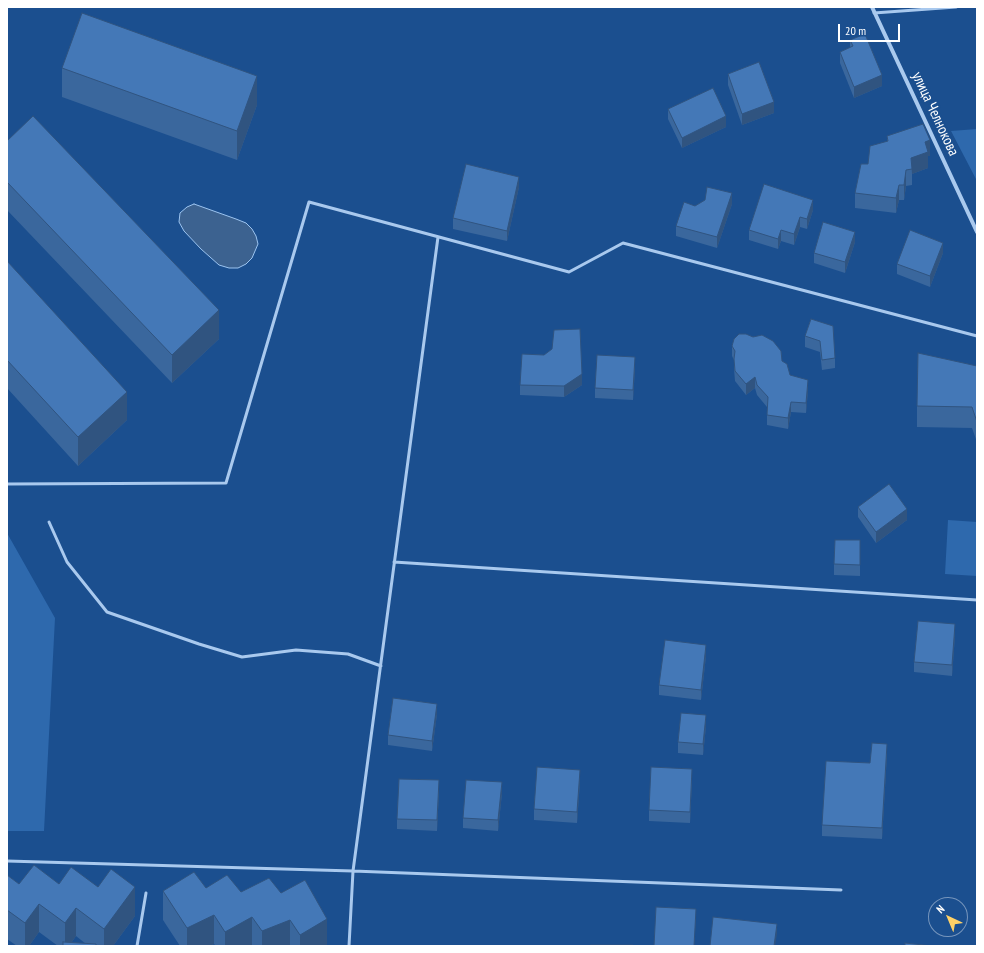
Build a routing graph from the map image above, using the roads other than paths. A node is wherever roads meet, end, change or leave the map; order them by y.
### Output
1 (872, 7) edge
2 (956, 7) edge
3 (874, 13) junction
4 (977, 232) edge
5 (438, 237) junction
6 (977, 336) edge
7 (7, 484) edge
8 (49, 522) dead end
9 (394, 562) junction
10 (977, 600) edge
11 (381, 666) junction
12 (7, 861) edge
13 (353, 871) junction
14 (841, 890) dead end
15 (146, 893) dead end
16 (137, 946) edge
17 (349, 946) edge

1 - 3 street, улица Челнокова
2 - 3 lane
3 - 4 street, улица Челнокова
5 - 6 lane
5 - 7 lane
5 - 9 lane
8 - 11 lane
9 - 10 lane
9 - 11 lane
11 - 13 lane
12 - 13 lane
13 - 14 lane
13 - 17 lane
15 - 16 lane

